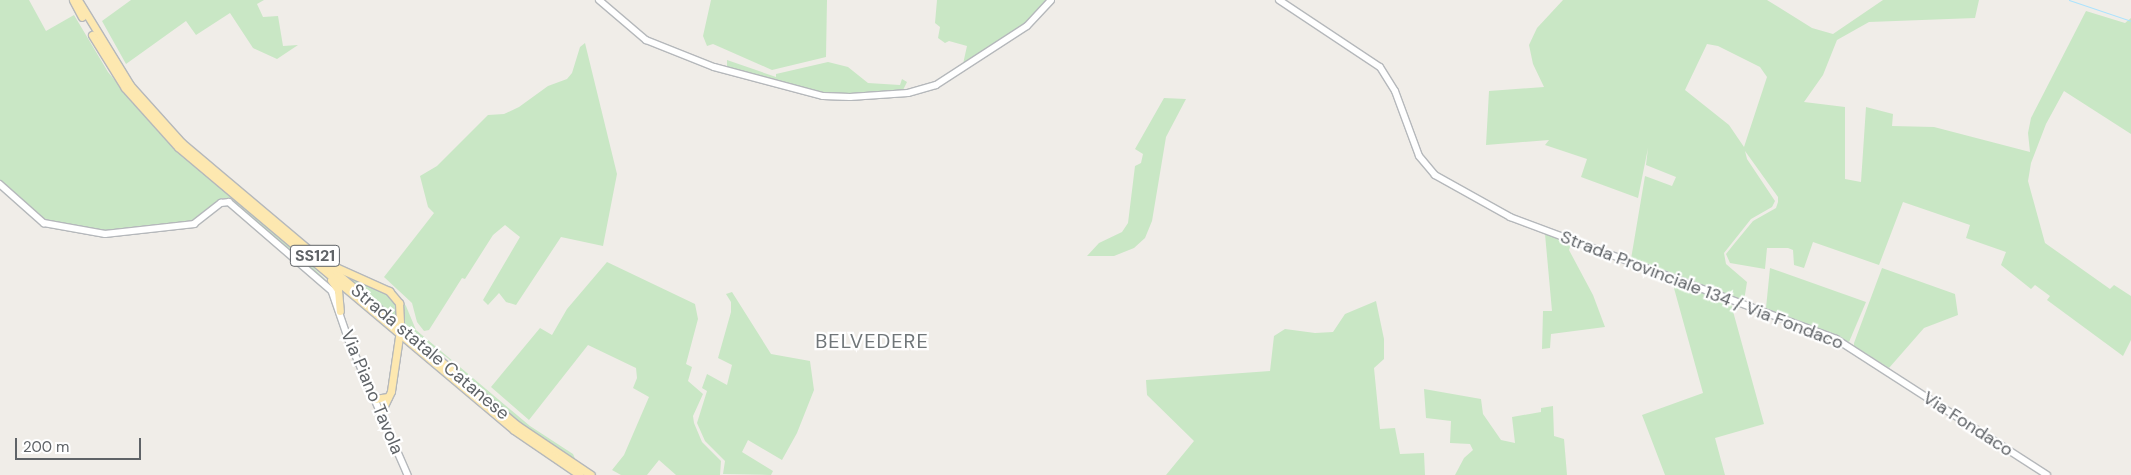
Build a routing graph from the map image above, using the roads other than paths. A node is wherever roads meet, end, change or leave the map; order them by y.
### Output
1 (73, 0) edge
2 (78, 0) edge
3 (599, 0) edge
4 (1051, 0) edge
5 (1279, 0) edge
6 (0, 184) edge
7 (304, 247) junction
8 (324, 270) junction
9 (340, 311) junction
10 (400, 323) dead end
11 (399, 336) dead end
12 (1890, 372) joint
13 (388, 397) junction
14 (374, 399) junction
15 (380, 414) junction
16 (407, 474) edge
17 (580, 475) edge
18 (590, 475) edge
19 (2047, 475) edge

1 - 8 main road, Strada statale Catanese / SS121
2 - 7 main road, Strada statale Catanese / SS121
3 - 4 main road
5 - 12 main road, Strada Provinciale 134 / Via Fondaco
6 - 9 street, Via Piano Tavola
7 - 10 main road
7 - 18 main road, Strada statale Catanese / SS121
8 - 9 main road
8 - 17 main road, Strada statale Catanese / SS121
9 - 14 street, Via Piano Tavola
11 - 13 main road
12 - 19 main road, Via Fondaco
13 - 14 main road
13 - 15 main road
14 - 15 street, Via Piano Tavola
15 - 16 street, Via Piano Tavola

